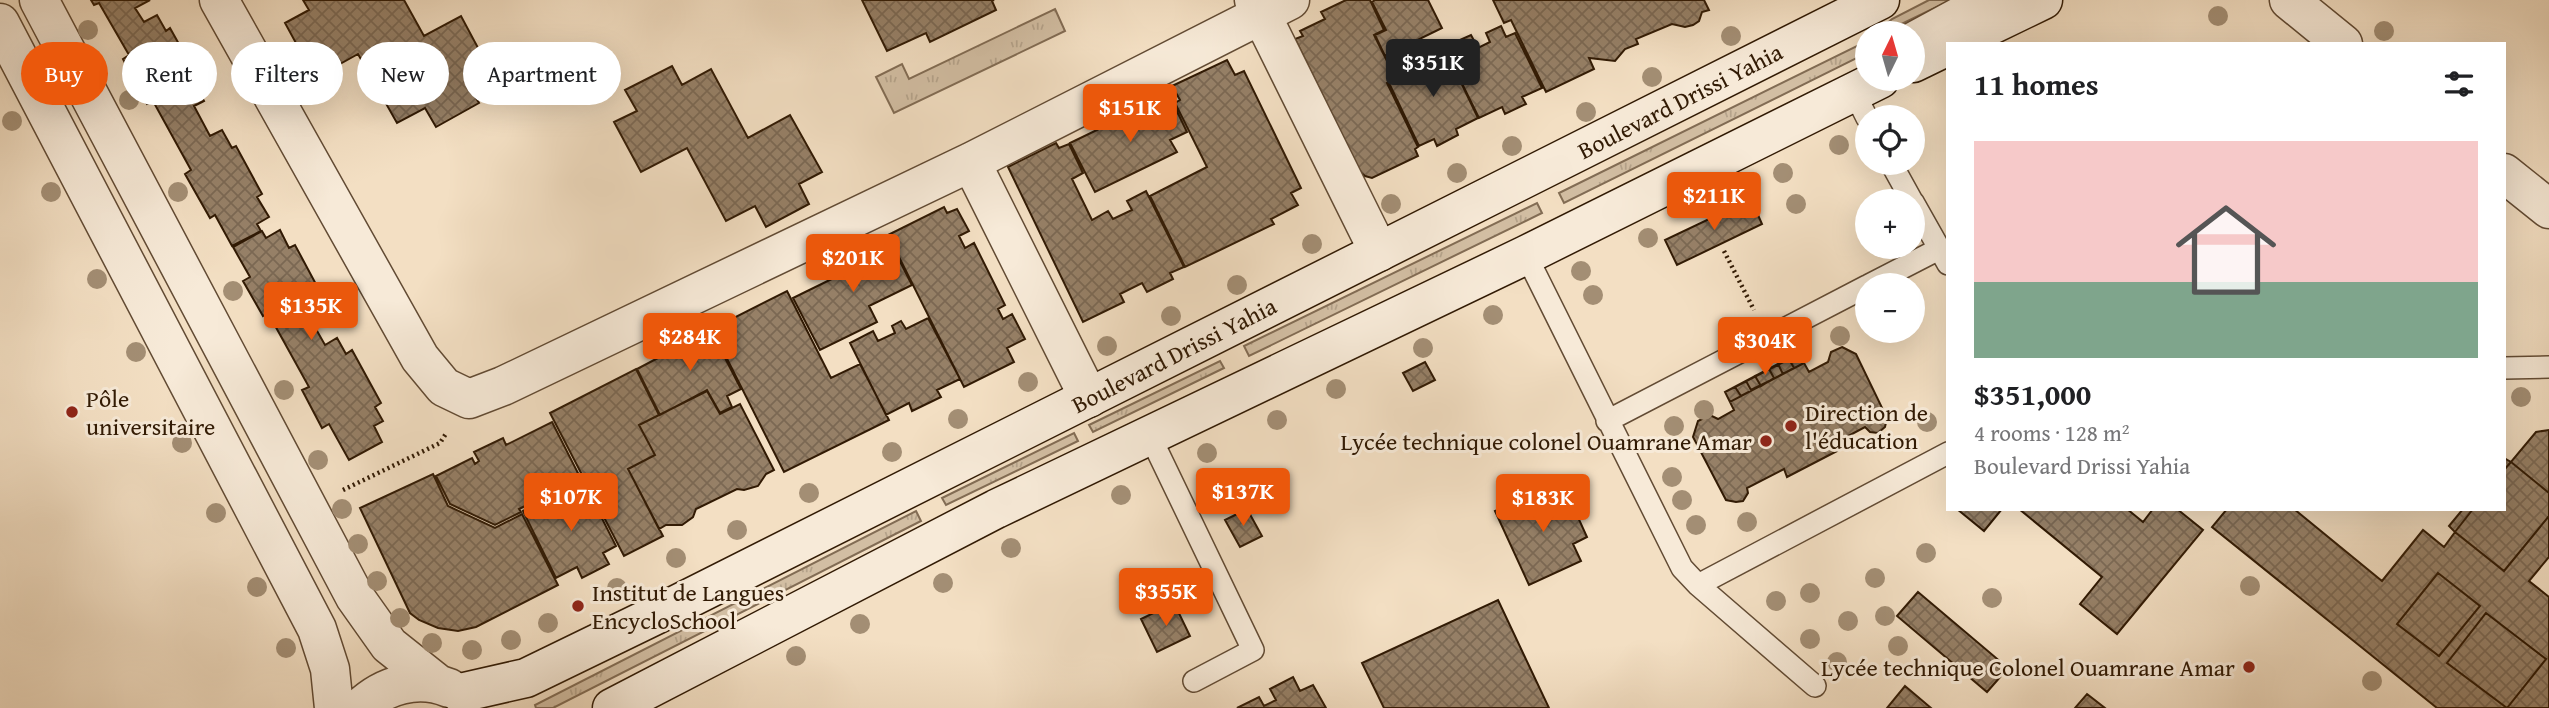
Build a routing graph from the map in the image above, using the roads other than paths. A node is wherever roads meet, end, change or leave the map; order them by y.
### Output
1 (39, 0) edge
2 (219, 0) edge
3 (1880, 0) edge
4 (1990, 0) edge
5 (2043, 0) edge
6 (2289, 0) edge
7 (1268, 5) edge
8 (0, 23) edge
9 (1925, 35) edge
10 (1956, 42) edge
11 (2341, 42) edge
12 (1946, 47) edge
13 (1925, 57) edge
14 (1867, 96) edge
15 (971, 162) junction
16 (2506, 175) edge
17 (2549, 209) edge
18 (1925, 225) edge
19 (1379, 252) junction
20 (1526, 255) junction
21 (1943, 256) edge
22 (1900, 273) edge
23 (1855, 293) edge
24 (2549, 367) edge
25 (2506, 368) edge
26 (1089, 398) junction
27 (1607, 421) junction
28 (1150, 436) junction
29 (1946, 454) edge
30 (1698, 585) junction
31 (1194, 681) dead end
32 (1815, 686) dead end
33 (459, 695) edge
34 (334, 708) edge
35 (360, 708) edge
36 (612, 708) edge

1 - 33 street
2 - 15 street
3 - 19 street, Boulevard Drissi Yahia
4 - 9 street
5 - 10 street
6 - 11 street
7 - 15 street
7 - 19 street
8 - 34 street
12 - 13 street
14 - 20 street
15 - 26 street
16 - 17 street
18 - 21 lane
19 - 26 street, Boulevard Drissi Yahia
20 - 27 lane
20 - 28 street
21 - 22 lane
23 - 27 lane
24 - 25 lane
26 - 33 street, Boulevard Drissi Yahia
27 - 30 lane
28 - 31 lane
28 - 36 street
29 - 30 lane
30 - 32 lane
33 - 35 street, Boulevard Drissi Yahia

